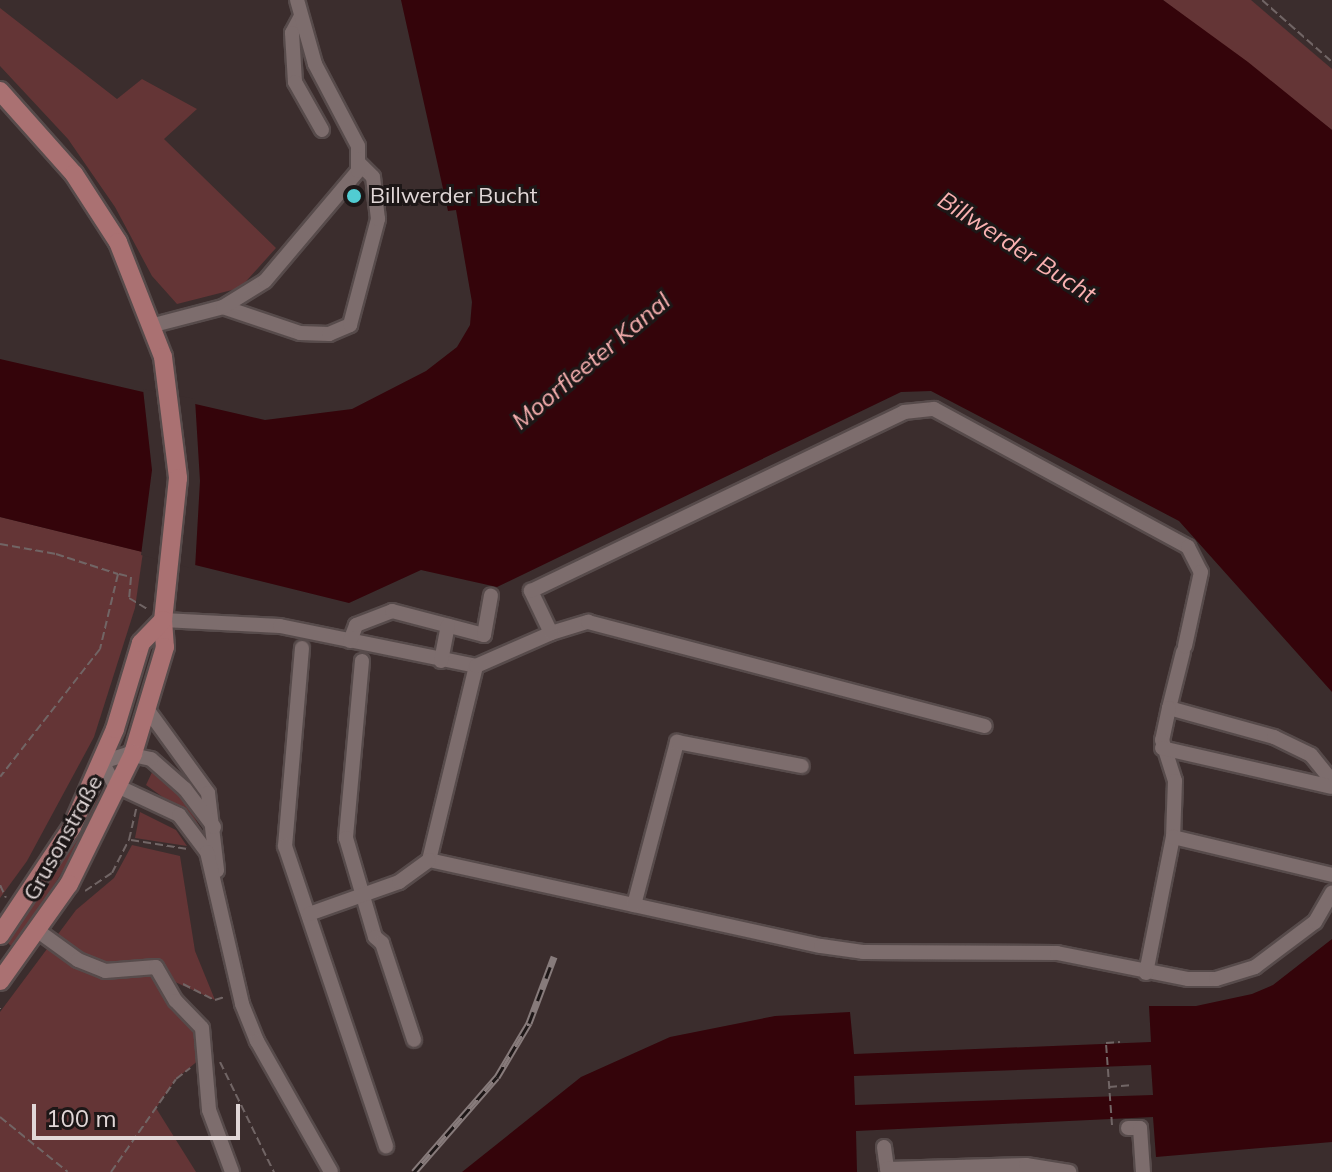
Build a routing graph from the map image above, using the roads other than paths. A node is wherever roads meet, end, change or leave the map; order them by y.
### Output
1 (297, 0) edge
2 (301, 16) junction
3 (0, 91) edge
4 (322, 130) dead end
5 (359, 163) junction
6 (223, 307) junction
7 (154, 325) junction
8 (491, 596) dead end
9 (163, 620) junction
10 (448, 626) junction
11 (551, 633) junction
12 (350, 641) junction
13 (302, 648) dead end
14 (362, 661) dead end
15 (441, 661) junction
16 (476, 666) junction
17 (1169, 708) junction
18 (147, 709) junction
19 (985, 726) dead end
20 (1162, 748) junction
21 (133, 754) junction
22 (102, 762) junction
23 (802, 766) dead end
24 (1332, 781) edge
25 (119, 787) junction
26 (1332, 787) edge
27 (214, 827) junction
28 (1173, 837) junction
29 (429, 860) junction
30 (1332, 875) edge
31 (216, 878) junction
32 (1332, 893) edge
33 (365, 895) junction
34 (634, 905) junction
35 (309, 914) junction
36 (38, 931) junction
37 (0, 935) edge
38 (1146, 973) junction
39 (0, 979) edge
40 (414, 1040) dead end
41 (1128, 1128) dead end
42 (386, 1146) dead end
43 (884, 1147) dead end
44 (232, 1172) edge
45 (331, 1172) edge
46 (1069, 1172) edge
47 (1143, 1172) edge

1 - 2 street
2 - 4 street
2 - 5 street
3 - 7 main road, Grusonstraße
5 - 6 street
5 - 6 street
6 - 7 street
7 - 9 main road, Grusonstraße
8 - 10 street
9 - 12 street
9 - 18 main road, Grusonstraße
9 - 22 main road, Grusonstraße
10 - 12 street
10 - 15 street
11 - 16 street
11 - 17 street
11 - 19 street
12 - 15 street
13 - 35 street
14 - 33 street
15 - 16 street
16 - 29 street
17 - 20 street
17 - 24 street
18 - 21 main road, Grusonstraße
18 - 27 street
20 - 26 street
20 - 28 street
21 - 22 street
21 - 25 main road, Grusonstraße
21 - 27 street
22 - 25 street
22 - 37 main road, Grusonstraße
23 - 34 street
25 - 31 street
25 - 36 main road, Grusonstraße
27 - 31 street
28 - 30 street
28 - 38 street
29 - 33 street
29 - 34 street
31 - 45 street
32 - 38 street
33 - 35 street
33 - 40 street
34 - 38 street
35 - 42 street
36 - 39 main road, Grusonstraße
36 - 44 street
41 - 47 street
43 - 46 street

